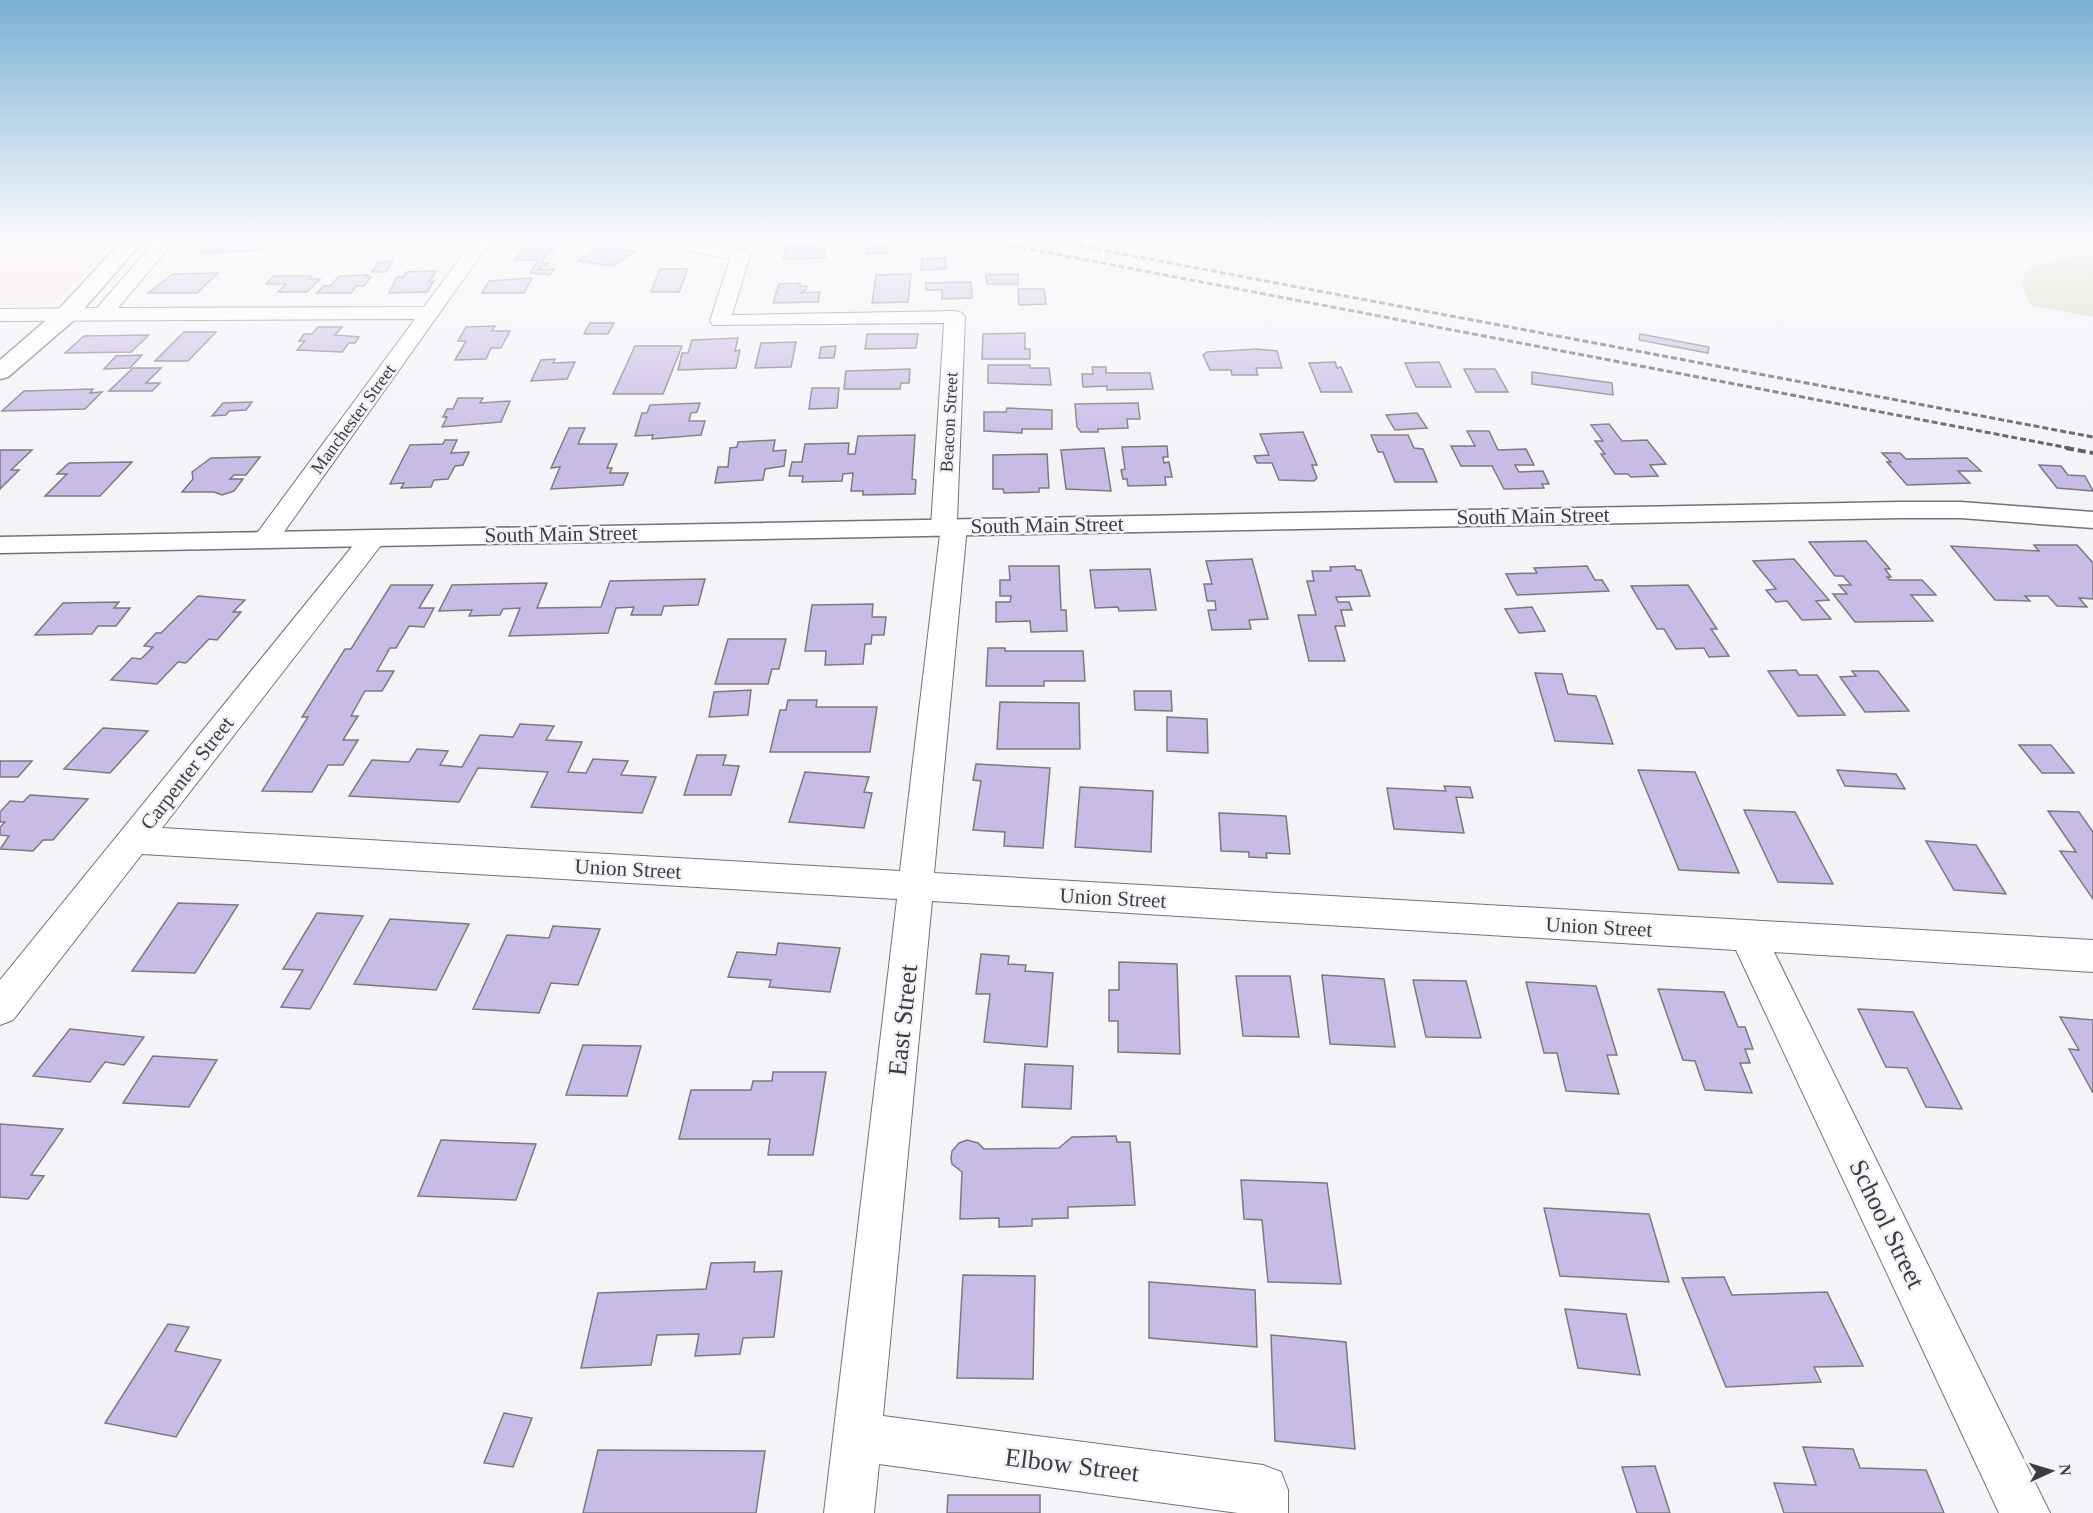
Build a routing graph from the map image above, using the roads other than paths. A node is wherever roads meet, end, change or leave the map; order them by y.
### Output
1 (71, 310) edge
2 (107, 310) edge
3 (431, 310) edge
4 (724, 310) edge
5 (429, 313) junction
6 (0, 315) edge
7 (66, 315) junction
8 (102, 315) junction
9 (0, 372) edge
10 (2093, 520) edge
11 (949, 527) junction
12 (374, 538) junction
13 (266, 540) junction
14 (0, 545) edge
15 (134, 840) junction
16 (917, 886) junction
17 (1748, 936) junction
18 (2093, 956) edge
19 (0, 1008) edge
20 (857, 1437) junction
21 (849, 1513) edge
22 (1263, 1513) edge
23 (2025, 1513) edge

1 - 7 main road
2 - 8 street
3 - 5 street, Manchester Street
4 - 11 street, Beacon Street
5 - 8 street
5 - 13 street, Manchester Street
6 - 7 street
7 - 8 street
7 - 9 main road
10 - 11 main road, South Main Street
11 - 12 main road, South Main Street
11 - 16 street, East Street
12 - 13 main road, South Main Street
12 - 15 street, Carpenter Street
13 - 14 main road, South Main Street
15 - 16 street, Union Street
15 - 19 street, Carpenter Street
16 - 17 street, Union Street
16 - 20 street, East Street
17 - 18 street, Union Street
17 - 23 street, School Street
20 - 21 street, East Street
20 - 22 street, Elbow Street

